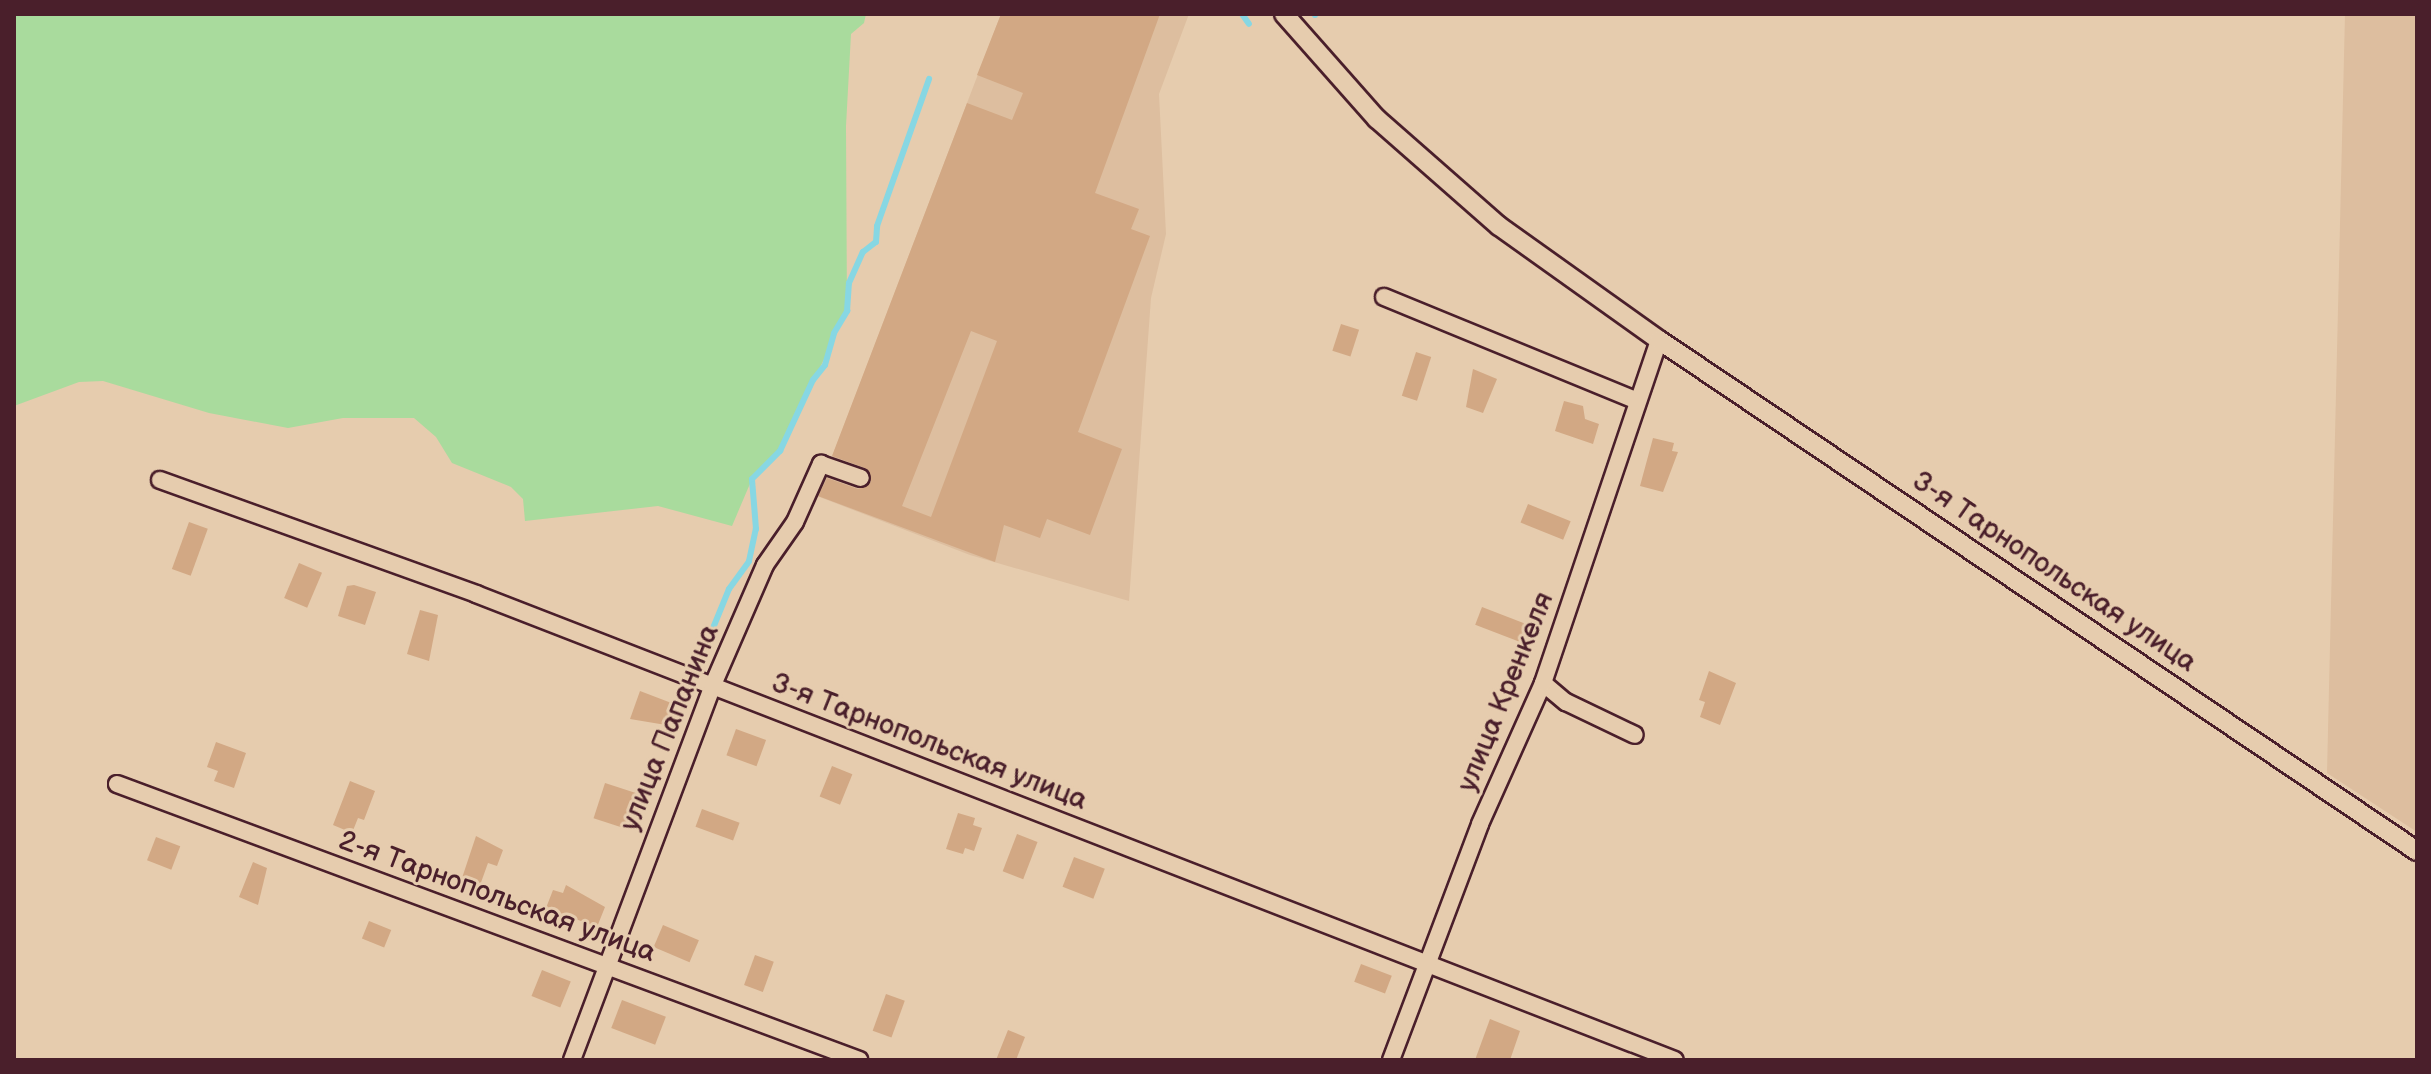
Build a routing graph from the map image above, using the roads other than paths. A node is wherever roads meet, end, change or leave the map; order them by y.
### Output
1 (1284, 14) edge
2 (1384, 297) dead end
3 (1659, 340) junction
4 (1637, 401) junction
5 (861, 478) dead end
6 (160, 480) dead end
7 (1543, 683) junction
8 (712, 687) junction
9 (1635, 735) dead end
10 (117, 784) dead end
11 (2417, 851) edge
12 (606, 966) junction
13 (1426, 966) junction
14 (572, 1060) edge
15 (859, 1060) edge
16 (1391, 1060) edge
17 (1675, 1060) edge

1 - 3 street, 3-я Тарнопольская улица
2 - 4 street
3 - 4 street, улица Кренкеля
3 - 11 street, 3-я Тарнопольская улица
4 - 7 street, улица Кренкеля
5 - 8 street, улица Папанина
6 - 8 street, 3-я Тарнопольская улица
7 - 9 street
7 - 13 street, улица Кренкеля
8 - 12 street, улица Папанина
8 - 13 street, 3-я Тарнопольская улица
10 - 12 street, 2-я Тарнопольская улица
12 - 14 street, улица Папанина
12 - 15 street, 2-я Тарнопольская улица
13 - 16 street, улица Кренкеля
13 - 17 street, 3-я Тарнопольская улица

